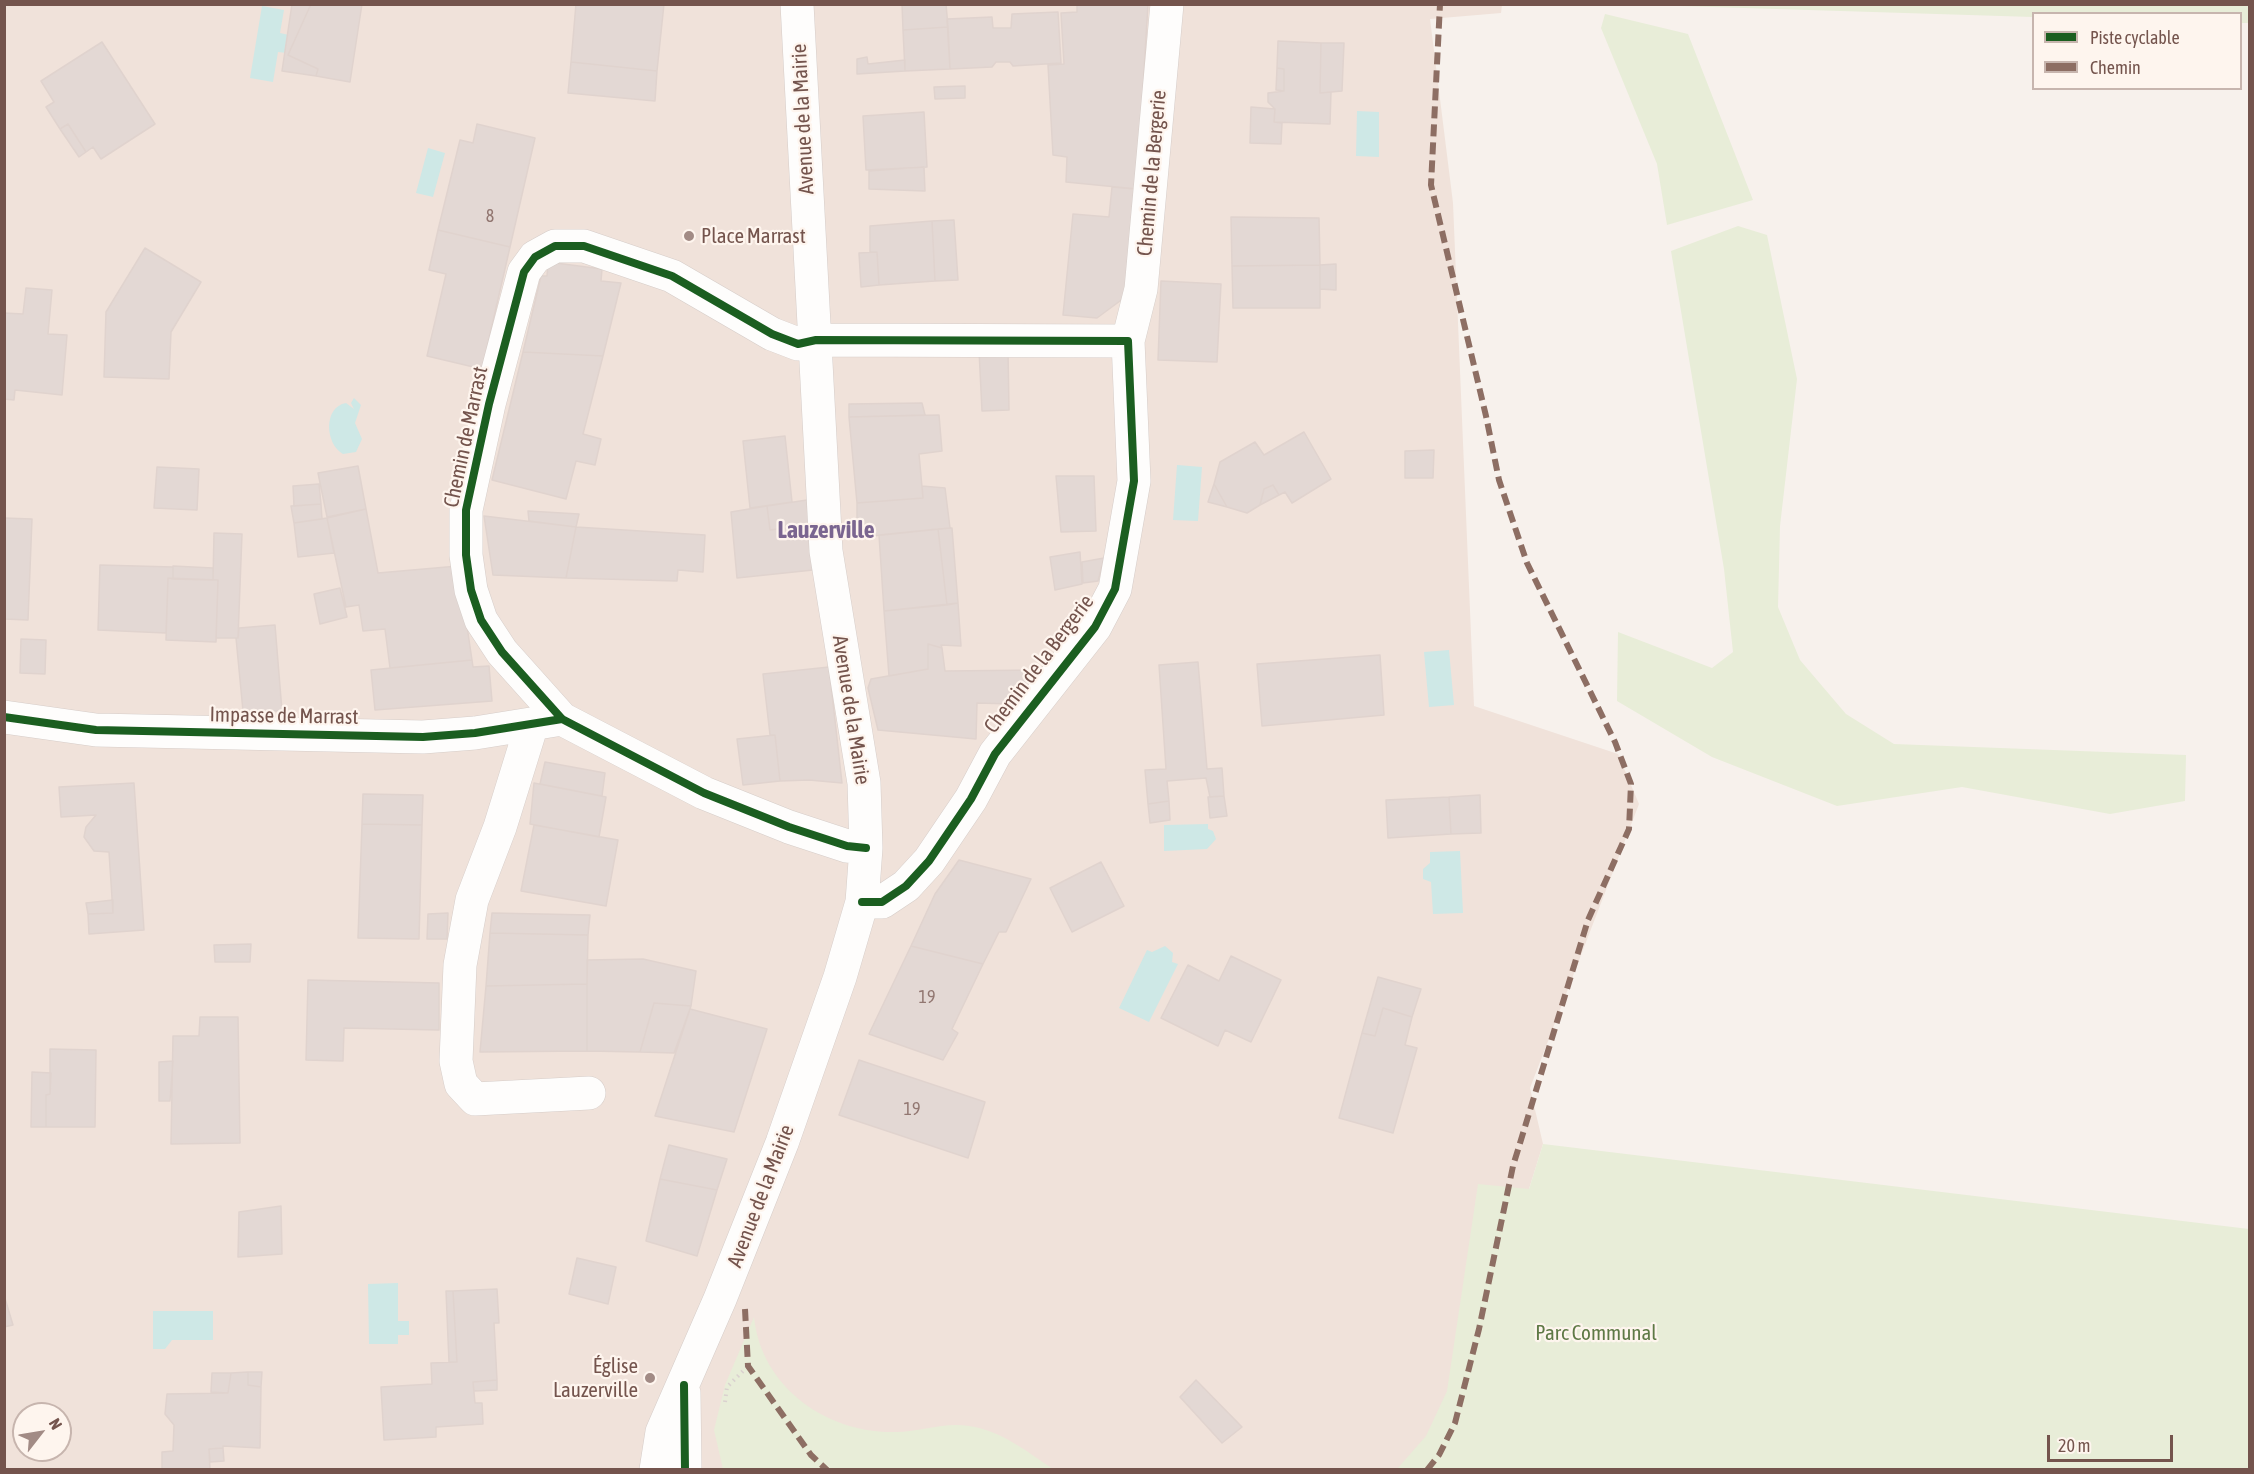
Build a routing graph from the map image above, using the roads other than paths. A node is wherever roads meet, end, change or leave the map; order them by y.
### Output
1 (797, 4) edge
2 (1167, 4) edge
3 (816, 340) junction
4 (1128, 340) junction
5 (4, 717) edge
6 (547, 721) junction
7 (867, 849) junction
8 (862, 902) junction
9 (589, 1093) dead end
10 (684, 1385) junction
11 (656, 1470) edge
12 (686, 1470) edge

1 - 3 street, Avenue de la Mairie
2 - 4 street, Chemin de la Bergerie
3 - 4 street
3 - 6 street, Chemin de Marrast
3 - 7 street, Avenue de la Mairie
4 - 8 street, Chemin de la Bergerie
5 - 6 street, Impasse de Marrast
6 - 7 street, Chemin de Marrast
6 - 9 street
7 - 8 street, Avenue de la Mairie
8 - 10 street, Avenue de la Mairie
10 - 11 street, Avenue de la Mairie
10 - 12 street, Avenue de la Mairie

